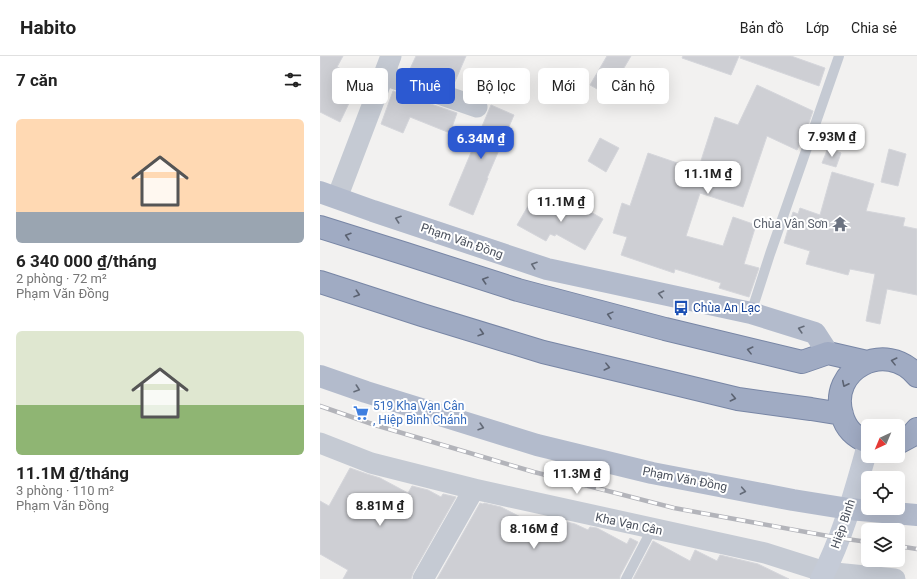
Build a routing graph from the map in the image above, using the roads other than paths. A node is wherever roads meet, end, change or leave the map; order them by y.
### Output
1 (839, 56) edge
2 (388, 65) edge
3 (477, 107) dead end
4 (329, 195) edge
5 (320, 227) edge
6 (320, 282) edge
7 (751, 313) junction
8 (828, 353) junction
9 (867, 362) junction
10 (917, 375) edge
11 (320, 376) edge
12 (842, 414) junction
13 (917, 429) edge
14 (905, 439) edge
15 (861, 440) edge
16 (320, 443) edge
17 (862, 463) edge
18 (474, 489) junction
19 (849, 509) junction
20 (917, 515) edge
21 (652, 528) junction
22 (823, 576) edge
23 (423, 579) edge
24 (626, 579) edge
25 (895, 579) edge

1 - 7 lane
2 - 3 street
2 - 4 street
7 -> 4 main road, Phạm Văn Đồng
8 -> 5 highway
6 -> 12 highway
8 -> 7 main road, Phạm Văn Đồng
8 - 9 highway
10 -> 9 highway
9 -> 12 highway
11 -> 19 main road, Phạm Văn Đồng
12 - 15 highway
13 - 14 highway
16 - 18 street, Kha Vạn Cân
17 - 19 main road, Hiệp Bình
18 - 21 street, Kha Vạn Cân
18 - 23 street
19 - 20 main road, Phạm Văn Đồng
19 - 22 main road, Hiệp Bình
21 - 22 street, Kha Vạn Cân
21 - 24 lane
22 - 25 street, Kha Vạn Cân

